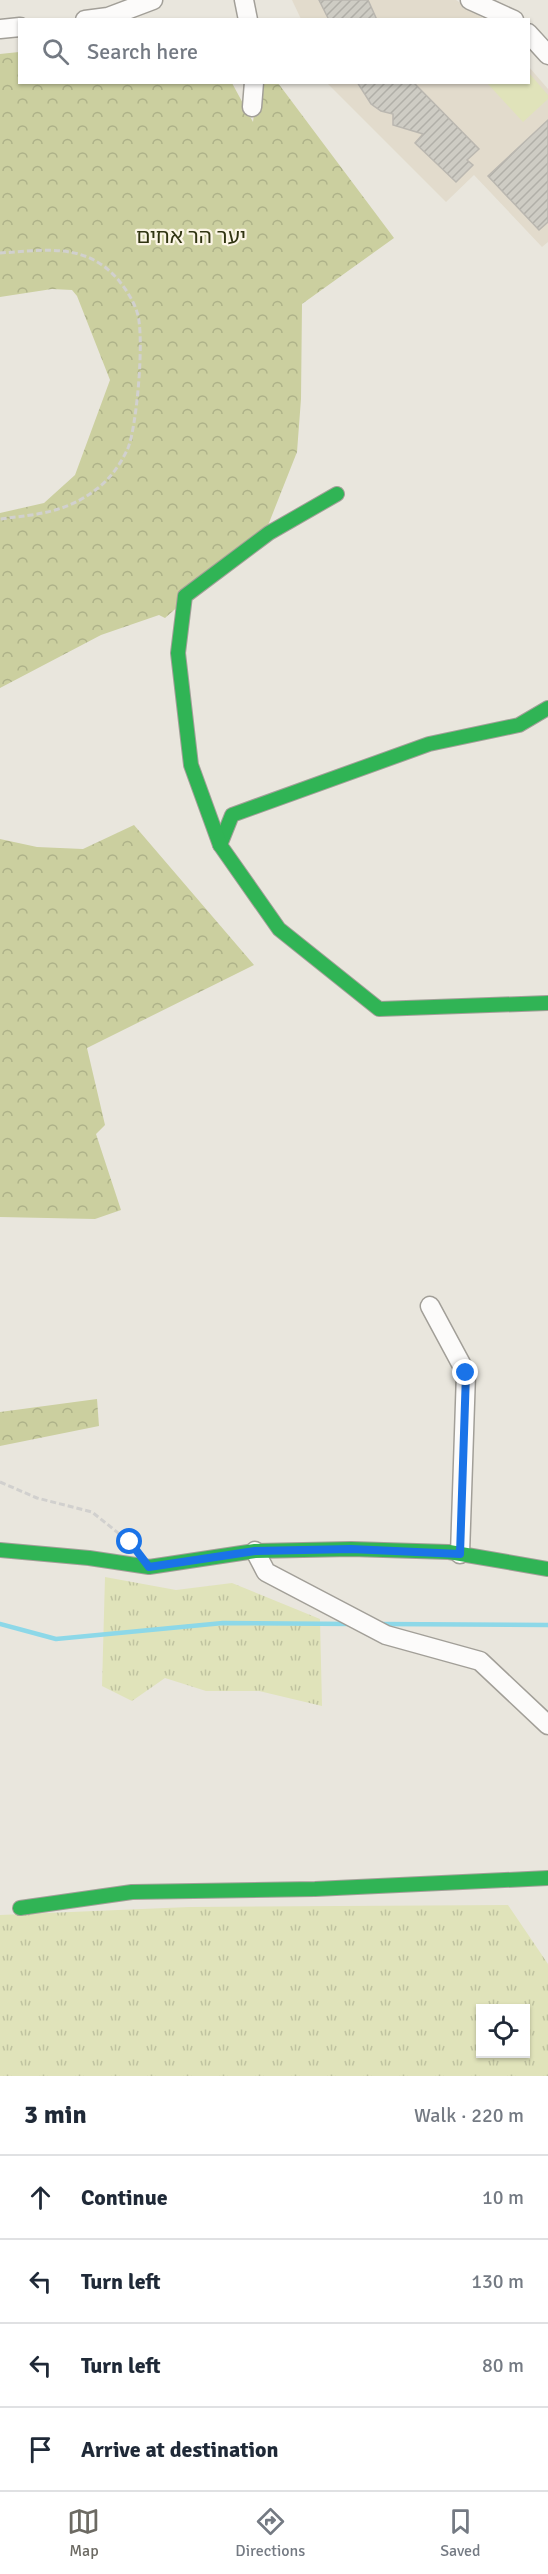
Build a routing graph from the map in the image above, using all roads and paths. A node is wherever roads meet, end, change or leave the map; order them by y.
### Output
1 (153, 0) edge
2 (244, 0) edge
3 (470, 0) edge
4 (101, 18) edge
5 (248, 18) edge
6 (510, 18) edge
7 (18, 27) edge
8 (0, 29) edge
9 (530, 35) edge
10 (548, 55) edge
11 (254, 84) edge
12 (252, 107) dead end
13 (0, 253) edge
14 (337, 494) dead end
15 (0, 519) edge
16 (548, 708) edge
17 (220, 845) junction
18 (548, 1003) edge
19 (430, 1306) dead end
20 (0, 1482) edge
21 (0, 1550) edge
22 (255, 1551) junction
23 (460, 1554) junction
24 (149, 1567) junction
25 (548, 1569) edge
26 (548, 1725) edge
27 (548, 1878) edge
28 (20, 1908) dead end

1 - 4 street
2 - 5 street
3 - 6 street
7 - 8 street
9 - 10 street
11 - 12 street
13 - 15 path
14 - 17 street
16 - 17 street
17 - 18 street
19 - 23 street
20 - 24 path
21 - 24 street
22 - 23 street
22 - 24 street
22 - 26 street
23 - 25 street
27 - 28 street

